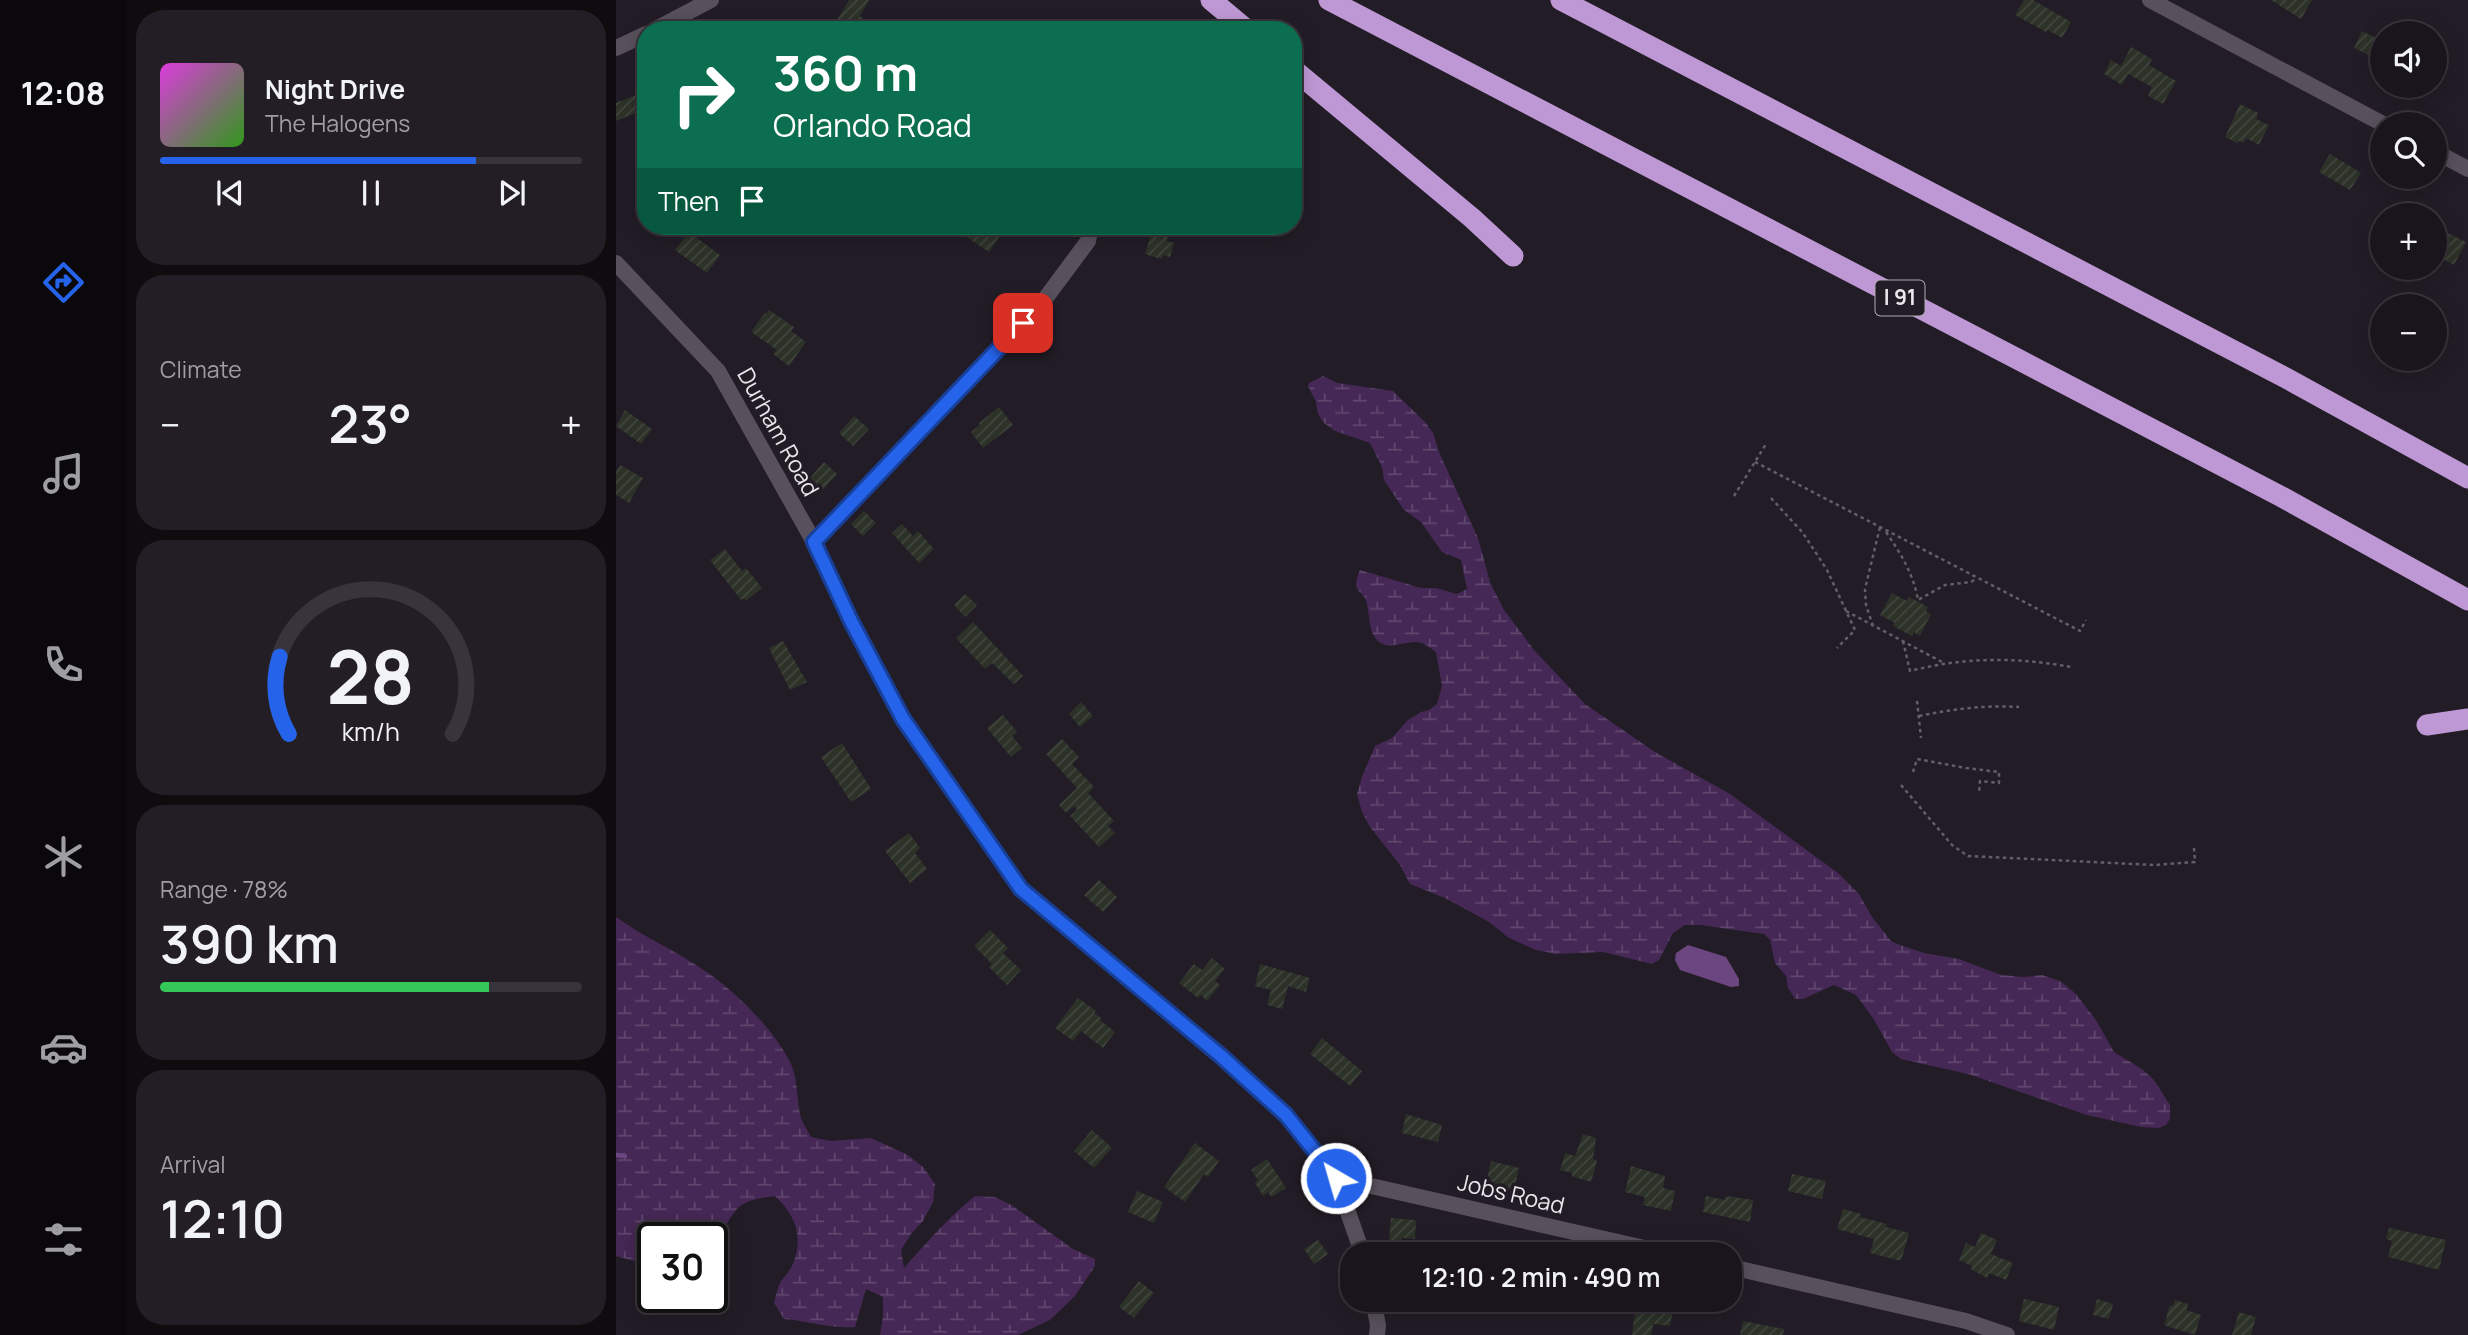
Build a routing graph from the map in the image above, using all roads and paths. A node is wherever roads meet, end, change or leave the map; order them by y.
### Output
1 (711, 0) edge
2 (1211, 0) edge
3 (1329, 0) edge
4 (1561, 0) edge
5 (2150, 0) edge
6 (671, 21) edge
7 (1236, 21) edge
8 (637, 38) edge
9 (616, 48) edge
10 (1302, 76) edge
11 (2370, 117) edge
12 (2447, 158) edge
13 (2468, 169) edge
14 (1089, 235) edge
15 (1513, 256) dead end
16 (616, 262) edge
17 (1766, 444) dead end
18 (1755, 462) junction
19 (2468, 478) edge
20 (1734, 496) dead end
21 (1771, 498) dead end
22 (1882, 528) junction
23 (814, 542) junction
24 (1977, 577) junction
25 (2468, 600) edge
26 (1846, 611) junction
27 (2086, 620) dead end
28 (1873, 626) junction
29 (1903, 641) junction
30 (1838, 648) dead end
31 (1943, 662) junction
32 (2071, 667) dead end
33 (1917, 701) dead end
34 (2019, 707) dead end
35 (1919, 716) junction
36 (2468, 719) edge
37 (2427, 725) dead end
38 (1921, 738) dead end
39 (1913, 772) dead end
40 (1901, 785) dead end
41 (1979, 794) dead end
42 (2194, 848) dead end
43 (1336, 1178) junction
44 (1358, 1242) edge
45 (1618, 1242) edge
46 (1742, 1270) edge
47 (1375, 1312) edge
48 (1377, 1335) edge
49 (2007, 1335) edge

1 - 6 street
2 - 7 highway
3 - 25 highway, I 91
4 - 19 highway
5 - 11 street
8 - 9 street
10 - 15 highway
12 - 13 street
14 - 23 street
16 - 23 street, Durham Road
17 - 18 path
18 - 20 path
18 - 22 path
21 - 26 path
22 - 24 path
22 - 24 path
22 - 28 path
23 - 43 street, Durham Road
24 - 27 path
26 - 28 path
26 - 30 path
28 - 29 path
29 - 31 path
29 - 31 path
31 - 32 path
33 - 35 path
34 - 35 path
35 - 38 path
36 - 37 highway
39 - 41 path
40 - 42 path
43 - 44 street, Durham Road
43 - 45 street, Jobs Road
46 - 49 street
47 - 48 street

